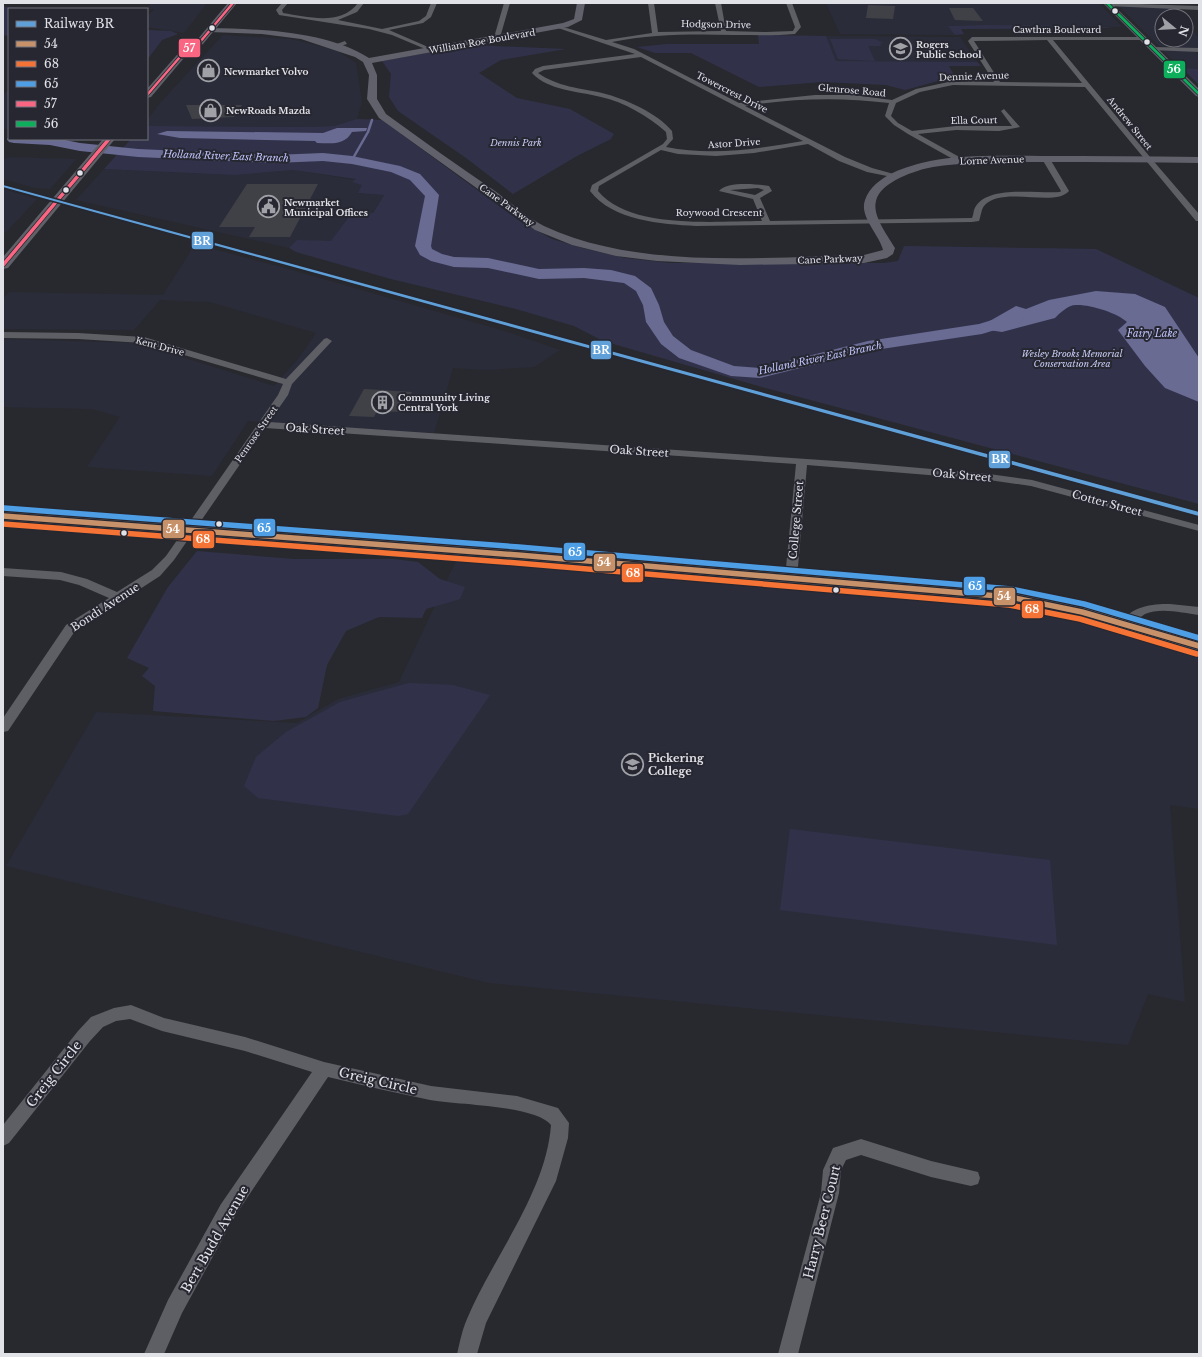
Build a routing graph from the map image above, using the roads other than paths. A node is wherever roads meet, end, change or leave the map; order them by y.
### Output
1 (225, 3) edge
2 (233, 3) edge
3 (285, 3) edge
4 (362, 3) edge
5 (434, 3) edge
6 (506, 3) edge
7 (582, 3) edge
8 (651, 3) edge
9 (718, 3) edge
10 (789, 3) edge
11 (1108, 4) edge
12 (1199, 8) edge
13 (333, 20) junction
14 (558, 27) junction
15 (199, 30) junction
16 (210, 30) junction
17 (383, 30) junction
18 (655, 33) junction
19 (724, 33) junction
20 (500, 38) junction
21 (1048, 38) junction
22 (1143, 38) junction
23 (606, 41) junction
24 (345, 43) junction
25 (334, 46) junction
26 (1153, 49) junction
27 (186, 50) junction
28 (432, 50) junction
29 (1199, 50) edge
30 (641, 55) junction
31 (372, 61) junction
32 (998, 83) junction
33 (1087, 85) junction
34 (148, 94) edge
35 (1199, 94) edge
36 (893, 102) junction
37 (738, 105) junction
38 (1004, 110) dead end
39 (910, 133) junction
40 (107, 142) edge
41 (810, 142) junction
42 (660, 148) junction
43 (1046, 159) junction
44 (1147, 159) junction
45 (1199, 160) edge
46 (960, 161) junction
47 (896, 176) junction
48 (756, 197) junction
49 (1199, 219) edge
50 (875, 221) junction
51 (767, 223) junction
52 (872, 256) joint
53 (3, 265) edge
54 (3, 335) edge
55 (327, 341) dead end
56 (288, 383) junction
57 (262, 425) junction
58 (802, 462) junction
59 (1015, 480) joint
60 (3, 516) edge
61 (1199, 528) edge
62 (188, 532) junction
63 (3, 572) edge
64 (791, 578) junction
65 (118, 597) junction
66 (1199, 611) edge
67 (1128, 623) junction
68 (1199, 646) edge
69 (3, 728) edge
70 (324, 1069) junction
71 (3, 1138) edge
72 (971, 1178) dead end
73 (154, 1354) edge
74 (467, 1354) edge
75 (788, 1354) edge

1 - 15 main road
2 - 16 main road
3 - 13 street
4 - 13 street
5 - 17 street
6 - 20 street
7 - 14 main road, William Roe Boulevard
8 - 18 street
9 - 19 street
10 - 19 street, Hodgson Drive
11 - 12 street
11 - 22 main road
13 - 17 street
14 - 20 main road, William Roe Boulevard
14 - 23 street, Towercrest Drive
15 - 16 main road
15 - 27 main road
16 - 24 main road
16 - 25 main road
16 - 27 main road
17 - 28 street
18 - 19 street, Hodgson Drive
18 - 23 street, Hodgson Drive
20 - 28 main road, William Roe Boulevard
21 - 22 street, Cawthra Boulevard
21 - 32 street, Cawthra Boulevard
21 - 33 street, Andrew Street
22 - 26 main road
23 - 30 street, Towercrest Drive
24 - 25 street
24 - 31 main road
25 - 31 main road
26 - 29 street
26 - 35 main road
27 - 34 main road
28 - 31 main road, William Roe Boulevard
30 - 37 street, Towercrest Drive
30 - 42 street, Roywood Crescent
31 - 52 main road, Cane Parkway
32 - 33 street, Dennie Avenue
32 - 36 street, Dennie Avenue
33 - 44 street, Andrew Street
36 - 37 street, Glenrose Road
36 - 39 street
37 - 41 street, Towercrest Drive
38 - 39 street, Ella Court
39 - 46 street
40 - 53 main road
41 - 42 street, Astor Drive
41 - 47 street, Towercrest Drive
42 - 51 street, Roywood Crescent
43 - 44 main road, Lorne Avenue
43 - 46 main road, Lorne Avenue
43 - 50 street, Roywood Crescent
44 - 45 main road, Lorne Avenue
44 - 49 street, Andrew Street
46 - 47 main road, Lorne Avenue
47 - 50 main road, Lorne Avenue
48 - 48 street
48 - 51 street
50 - 51 street, Roywood Crescent
50 - 52 main road, Lorne Avenue
54 - 56 street, Kent Drive
55 - 56 street, Penrose Street
56 - 57 street, Penrose Street
57 - 58 street, Oak Street
57 - 62 street, Penrose Street
58 - 59 street, Oak Street
58 - 64 street, College Street
59 - 61 street, Cotter Street
60 - 62 main road
62 - 64 main road
62 - 65 street, Bondi Avenue
63 - 65 street
64 - 67 main road
65 - 69 street, Bondi Avenue
66 - 67 street
67 - 68 main road
70 - 71 street, Greig Circle
70 - 73 street, Bert Budd Avenue
70 - 74 street, Greig Circle
72 - 75 street, Harry Beer Court

